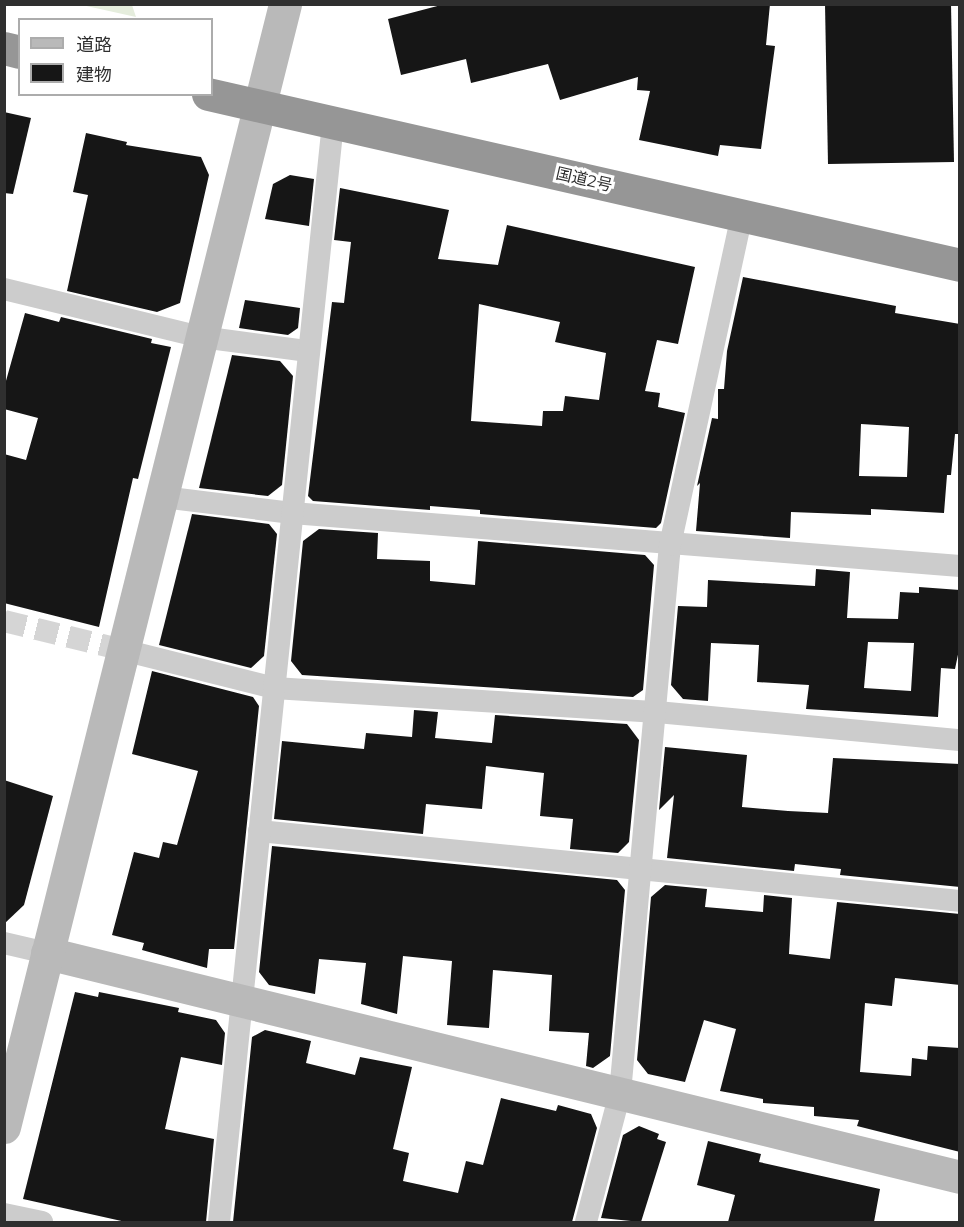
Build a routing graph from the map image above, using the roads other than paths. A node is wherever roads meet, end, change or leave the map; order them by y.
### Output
1 (285, 4) edge
2 (213, 95) edge
3 (261, 107) junction
4 (333, 123) junction
5 (742, 216) junction
6 (960, 265) edge
7 (4, 289) edge
8 (201, 337) junction
9 (308, 351) junction
10 (162, 497) junction
11 (292, 513) junction
12 (669, 545) junction
13 (960, 566) edge
14 (123, 650) junction
15 (274, 688) junction
16 (657, 712) junction
17 (960, 740) edge
18 (259, 831) junction
19 (642, 866) junction
20 (960, 901) edge
21 (4, 943) edge
22 (47, 953) junction
23 (242, 1001) junction
24 (620, 1094) junction
25 (4, 1127) edge
26 (960, 1177) edge
27 (4, 1214) edge
28 (42, 1222) edge
29 (219, 1222) edge
30 (586, 1222) edge

1 - 3 street
2 - 3 highway, 国道2号
3 - 4 highway, 国道2号
3 - 8 street
4 - 5 highway, 国道2号
4 - 9 street
5 - 6 highway, 国道2号
5 - 12 street
7 - 8 street
8 - 9 street
8 - 10 street
9 - 11 street
10 - 11 street
10 - 14 street
11 - 12 street
11 - 15 street
12 - 13 street
12 - 16 street
14 - 15 street
14 - 22 street
15 - 16 street
15 - 18 street
16 - 17 street
16 - 19 street
18 - 19 street
18 - 23 street
19 - 20 street
19 - 24 street
21 - 22 street
22 - 23 street
22 - 25 street
23 - 24 street
23 - 29 street
24 - 26 street
24 - 30 street
27 - 28 street

